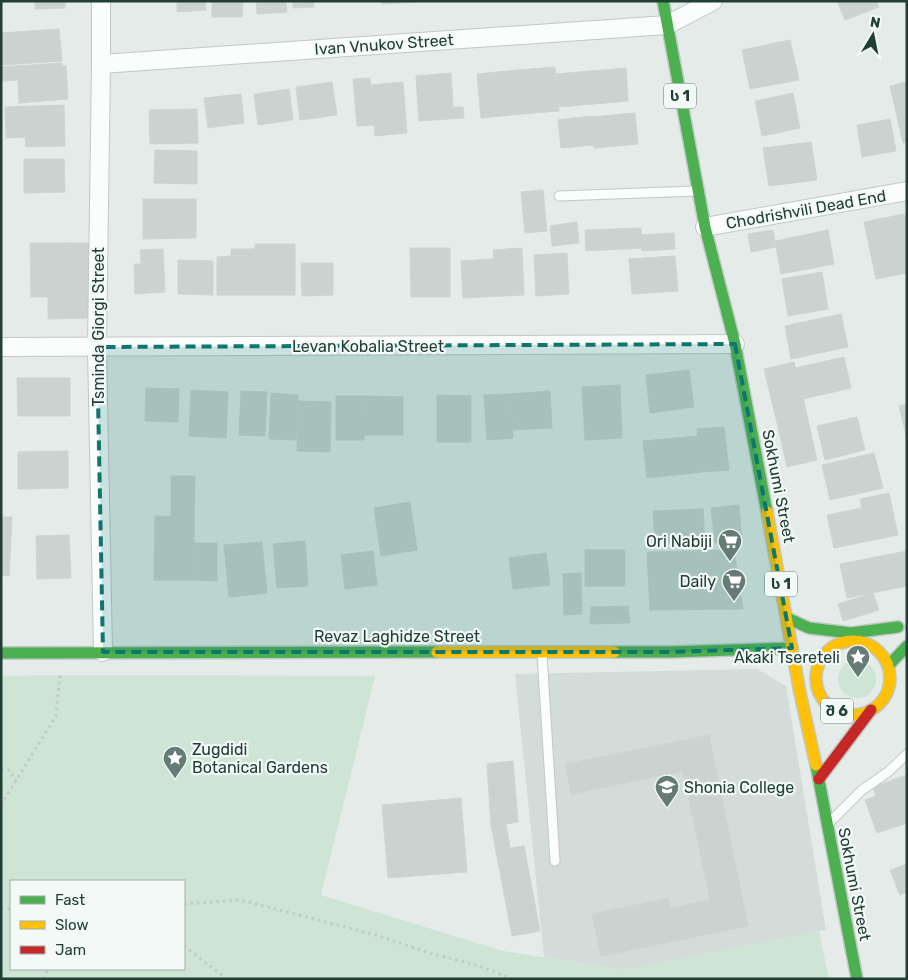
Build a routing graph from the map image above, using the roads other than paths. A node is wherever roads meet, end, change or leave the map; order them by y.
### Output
1 (100, 1) edge
2 (663, 1) edge
3 (713, 1) edge
4 (667, 25) junction
5 (101, 64) junction
6 (698, 191) junction
7 (907, 191) edge
8 (559, 196) dead end
9 (705, 227) junction
10 (736, 344) junction
11 (1, 347) edge
12 (97, 347) junction
13 (787, 618) junction
14 (902, 624) edge
15 (855, 641) junction
16 (839, 643) junction
17 (821, 645) dead end
18 (907, 646) edge
19 (797, 648) junction
20 (103, 652) junction
21 (542, 652) junction
22 (1, 653) edge
23 (888, 666) junction
24 (800, 693) junction
25 (828, 705) junction
26 (870, 710) junction
27 (907, 754) edge
28 (820, 779) junction
29 (828, 825) junction
30 (555, 861) dead end
31 (857, 979) edge

1 - 5 street, Tsminda Giorgi Street
2 - 4 main road, Sokhumi Street / ს 1
3 - 4 street
4 - 5 street, Ivan Vnukov Street
4 - 6 main road, Sokhumi Street / ს 1
5 - 12 street, Tsminda Giorgi Street
6 - 8 lane
6 - 9 main road, Sokhumi Street / ს 1
7 - 9 street, Chodrishvili Dead End
9 - 10 main road, Sokhumi Street / ს 1
10 - 12 street, Levan Kobalia Street
10 - 13 main road, Sokhumi Street / ს 1
11 - 12 street, Levan Kobalia Street
12 - 20 street, Tsminda Giorgi Street
13 - 14 main road
13 - 19 main road, Sokhumi Street / ს 1
14 - 15 main road
15 - 16 main road
15 - 23 main road
16 - 17 main road
16 - 25 main road, შ 6
18 - 23 main road
19 - 21 main road, Revaz Laghidze Street
19 - 24 main road, Sokhumi Street / ს 1
20 - 21 main road, Revaz Laghidze Street
20 - 22 main road, Revaz Laghidze Street
21 - 30 lane
23 - 26 main road, შ 6
24 - 25 main road, შ 6
24 - 28 main road, Sokhumi Street / ს 1
25 - 26 main road, შ 6
26 - 28 main road, შ 6
27 - 29 lane
28 - 29 main road, Sokhumi Street / ს 1
29 - 31 main road, Sokhumi Street / ს 1

